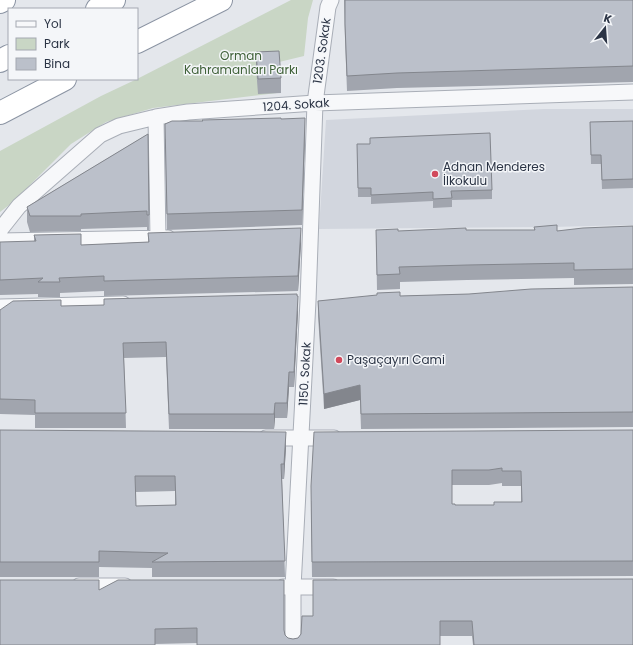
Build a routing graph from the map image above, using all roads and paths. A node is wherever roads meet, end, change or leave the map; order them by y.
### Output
1 (4, 0) edge
2 (114, 0) edge
3 (220, 0) edge
4 (331, 0) edge
5 (0, 2) edge
6 (99, 8) edge
7 (138, 41) edge
8 (63, 80) edge
9 (633, 92) edge
10 (316, 103) junction
11 (0, 113) edge
12 (156, 117) junction
13 (0, 230) edge
14 (311, 234) junction
15 (295, 235) edge
16 (181, 238) edge
17 (158, 239) junction
18 (0, 241) edge
19 (308, 300) junction
20 (324, 300) edge
21 (292, 301) edge
22 (134, 304) edge
23 (0, 307) edge
24 (254, 438) edge
25 (302, 438) junction
26 (349, 438) edge
27 (63, 586) edge
28 (142, 586) edge
29 (348, 586) edge
30 (269, 587) edge
31 (293, 587) junction
32 (293, 645) edge

1 - 5 highway
2 - 6 highway
3 - 7 highway
4 - 10 street, 1203. Sokak
8 - 11 highway
9 - 10 street, 1204. Sokak
10 - 12 street, 1204. Sokak
10 - 14 street, 1150. Sokak
12 - 13 street, 1204. Sokak
12 - 17 street
14 - 15 street
14 - 19 street, 1150. Sokak
16 - 17 street
17 - 18 street
19 - 20 street
19 - 21 street
19 - 25 street, 1150. Sokak
22 - 23 street
24 - 25 street
25 - 26 street
25 - 31 street, 1150. Sokak
27 - 28 street
29 - 31 street
30 - 31 street
31 - 32 street, 1150. Sokak

